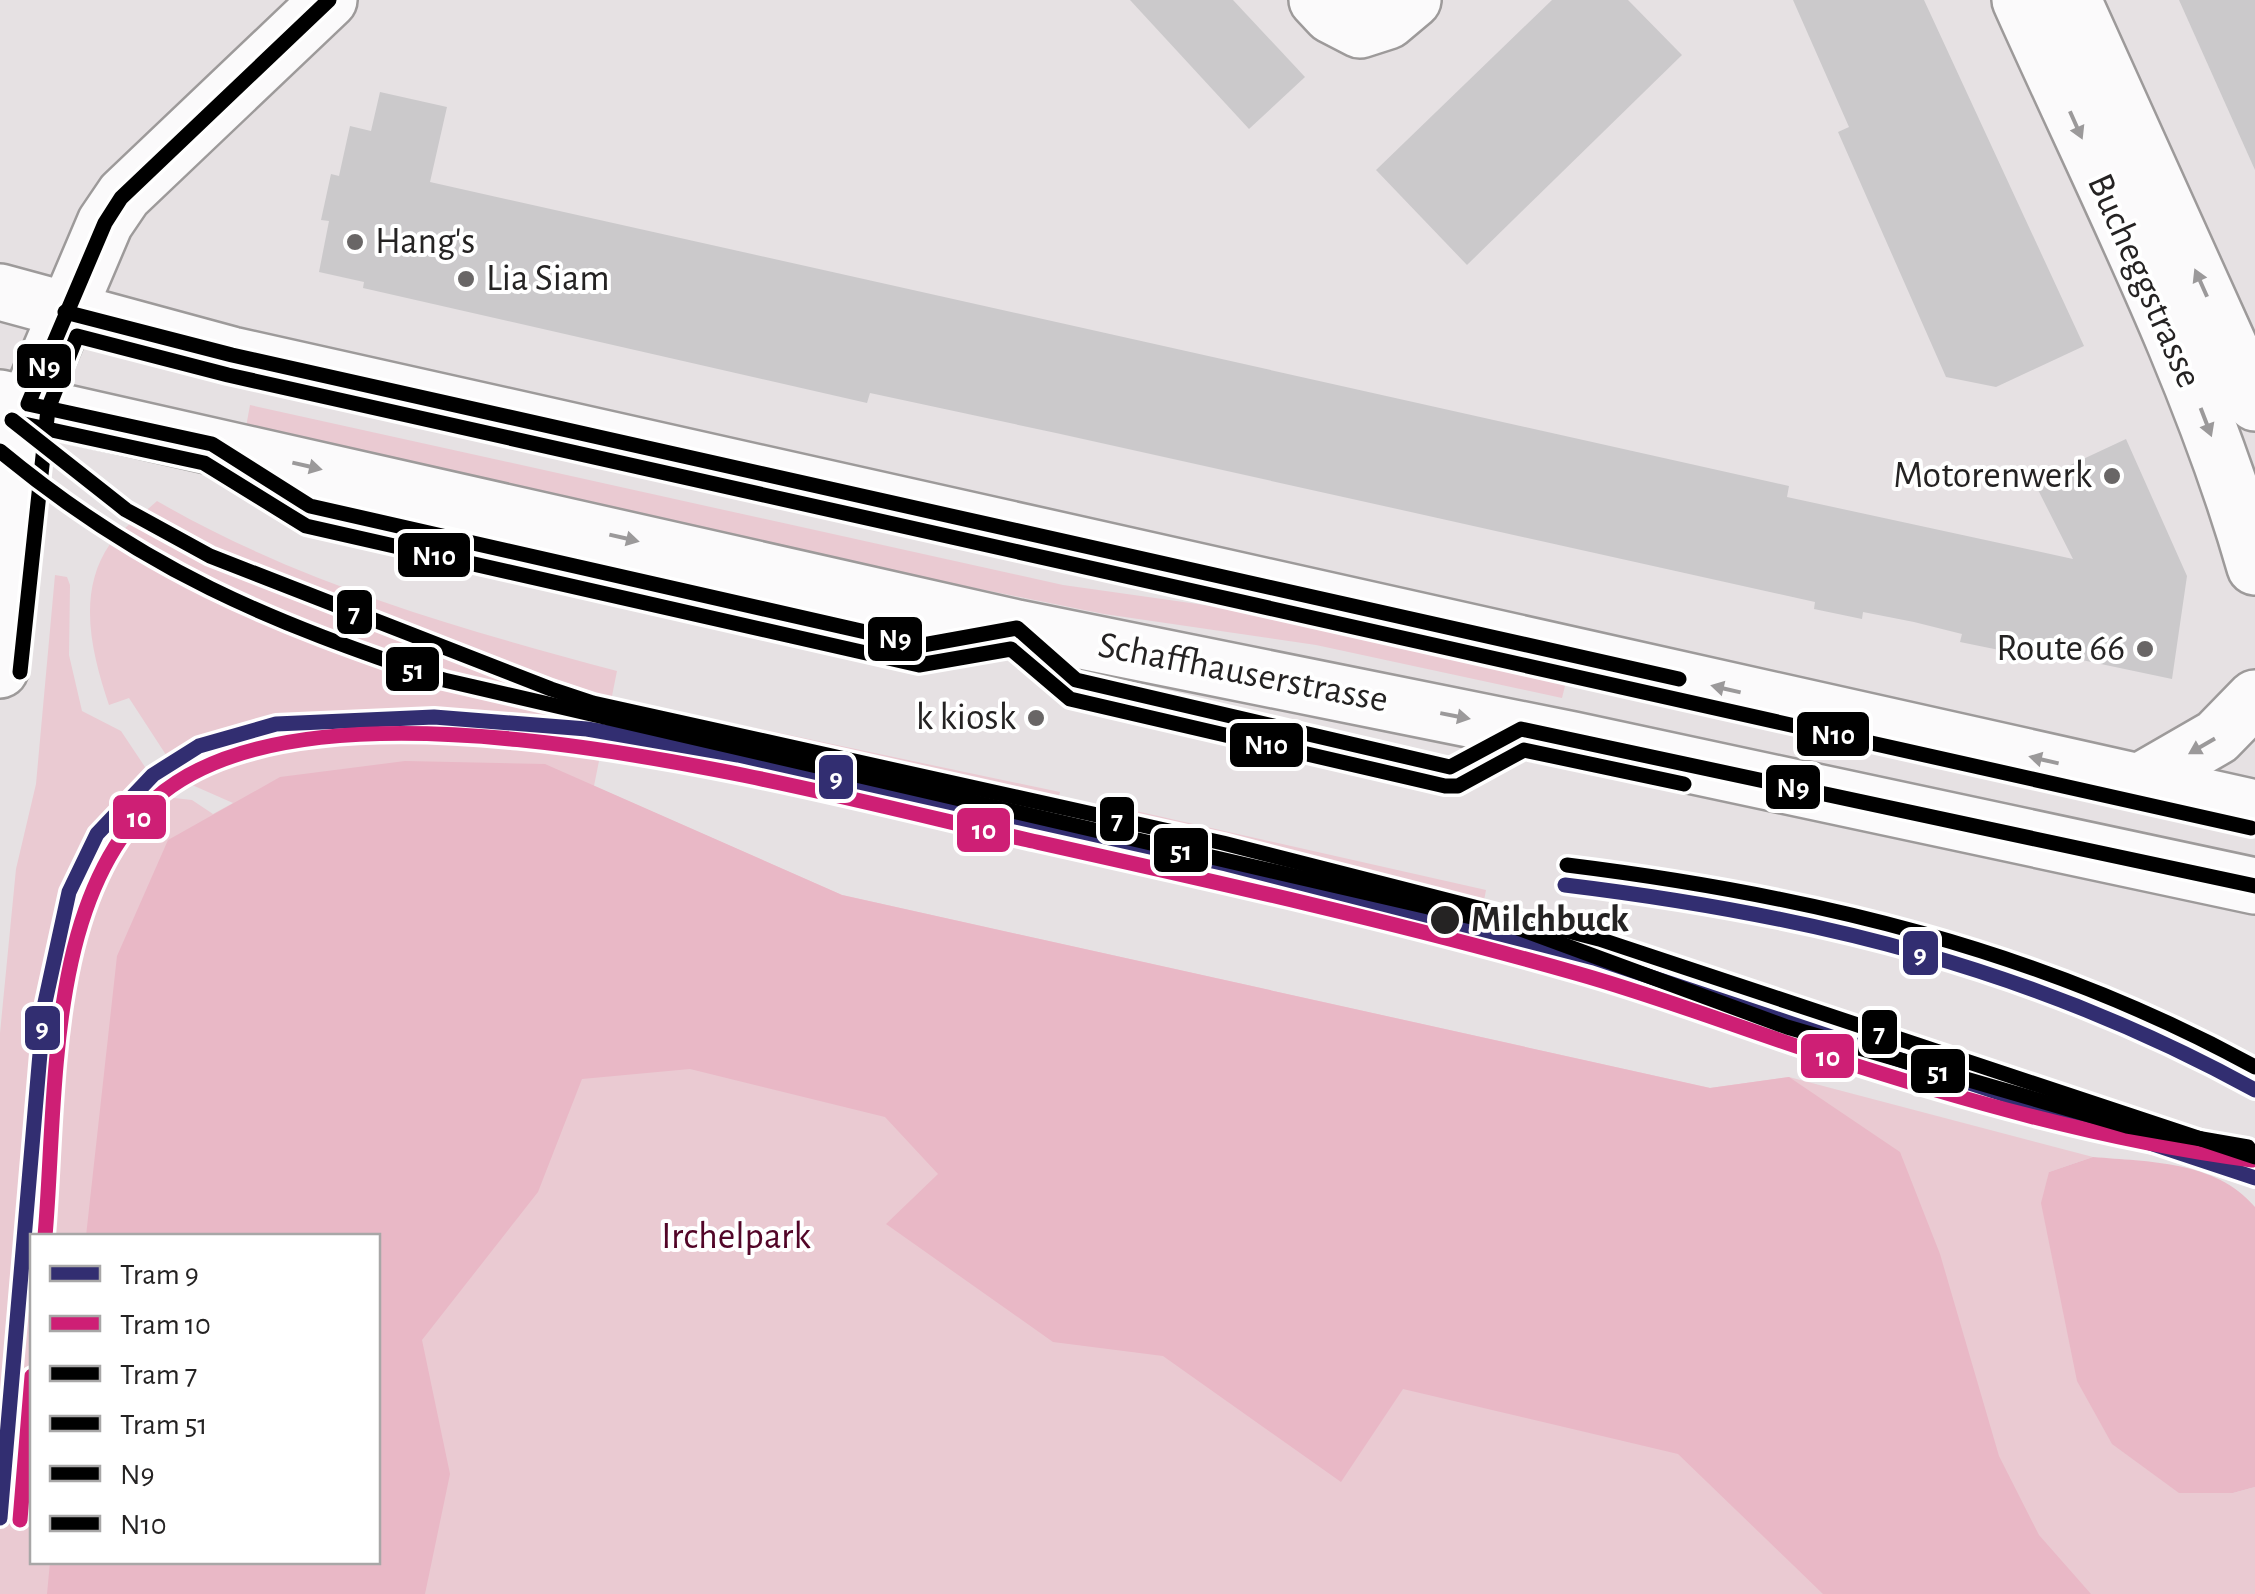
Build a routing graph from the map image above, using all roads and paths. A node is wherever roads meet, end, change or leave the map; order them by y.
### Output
1 (329, 0) edge
2 (1317, 0) edge
3 (1413, 0) edge
4 (2020, 0) edge
5 (2073, 0) edge
6 (0, 292) edge
7 (65, 312) junction
8 (14, 401) edge
9 (2255, 403) edge
10 (2255, 567) edge
11 (0, 670) edge
12 (2255, 698) edge
13 (2139, 782) junction
14 (2255, 808) edge
15 (2255, 886) edge

1 - 7 street
2 - 3 street
4 -> 10 street, Bucheggstrasse
9 -> 5 street, Bucheggstrasse
6 - 7 street
7 - 8 street
13 -> 7 street
8 - 11 street
8 -> 15 street, Schaffhauserstrasse
12 -> 13 street
13 - 14 street

